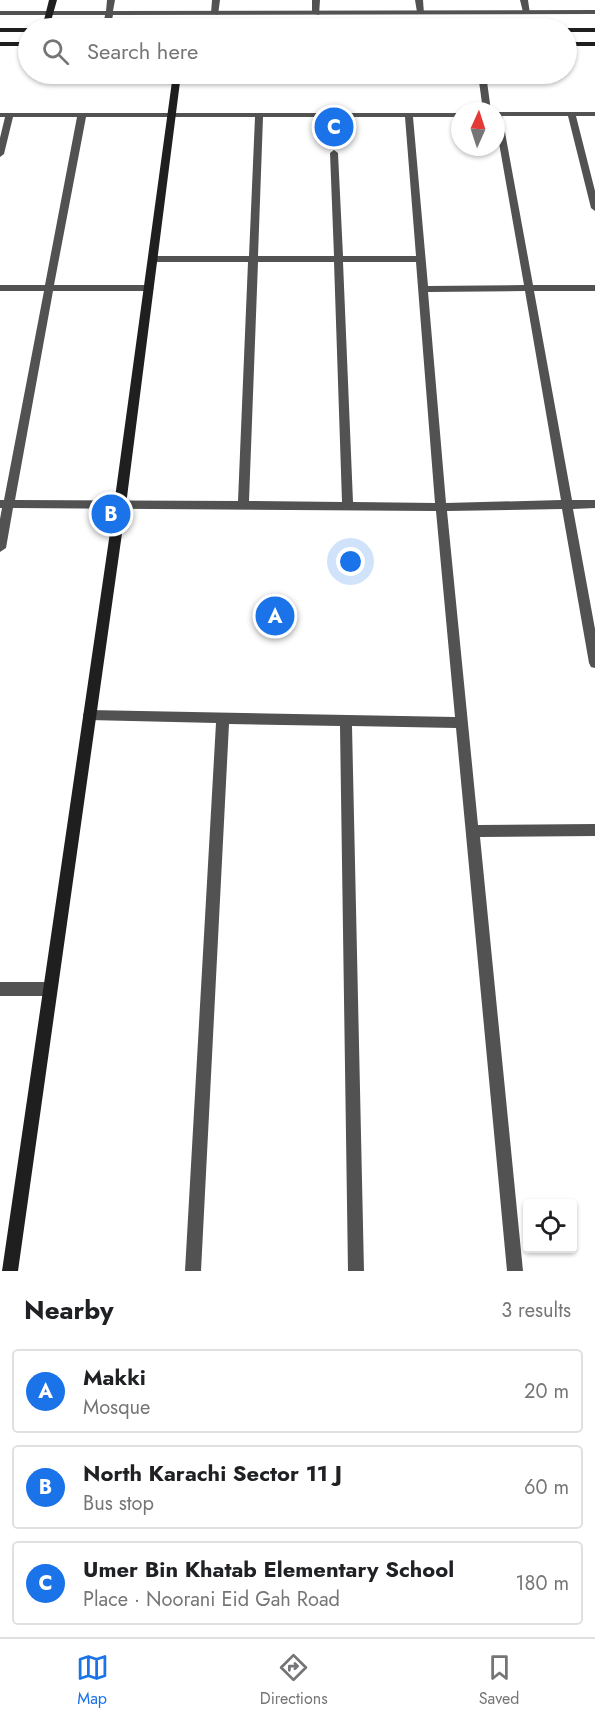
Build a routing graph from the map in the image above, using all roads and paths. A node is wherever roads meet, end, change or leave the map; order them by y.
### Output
1 (53, 0) edge
2 (111, 0) edge
3 (216, 0) edge
4 (316, 0) edge
5 (419, 0) edge
6 (524, 0) edge
7 (421, 12) junction
8 (527, 12) junction
9 (595, 12) edge
10 (0, 13) edge
11 (50, 13) junction
12 (108, 13) junction
13 (215, 13) junction
14 (316, 13) junction
15 (48, 18) edge
16 (108, 18) edge
17 (0, 30) edge
18 (18, 30) edge
19 (577, 30) edge
20 (595, 30) edge
21 (0, 44) edge
22 (18, 44) edge
23 (577, 44) edge
24 (595, 44) edge
25 (176, 84) edge
26 (483, 84) edge
27 (486, 102) edge
28 (505, 114) edge
29 (571, 114) junction
30 (595, 114) edge
31 (0, 115) edge
32 (10, 115) junction
33 (82, 115) junction
34 (173, 115) junction
35 (259, 115) junction
36 (409, 115) junction
37 (451, 115) edge
38 (334, 153) dead end
39 (0, 154) edge
40 (505, 156) edge
41 (595, 208) edge
42 (153, 259) junction
43 (253, 259) junction
44 (338, 259) junction
45 (420, 260) junction
46 (0, 288) edge
47 (50, 288) junction
48 (149, 288) junction
49 (529, 288) junction
50 (595, 288) edge
51 (423, 289) junction
52 (4, 504) edge
53 (567, 504) junction
54 (595, 504) edge
55 (120, 505) junction
56 (243, 505) junction
57 (348, 505) junction
58 (441, 507) junction
59 (0, 548) edge
60 (595, 663) edge
61 (89, 715) junction
62 (223, 720) junction
63 (346, 720) junction
64 (461, 723) junction
65 (595, 830) edge
66 (472, 831) junction
67 (0, 989) edge
68 (50, 989) junction
69 (10, 1271) edge
70 (193, 1271) edge
71 (356, 1271) edge
72 (515, 1271) edge

1 - 11 street
2 - 12 street
3 - 13 street
4 - 14 street
5 - 7 street
6 - 8 street
7 - 8 street
7 - 14 street
8 - 9 street
10 - 11 street
11 - 12 street
11 - 15 street
12 - 13 street
12 - 16 street
13 - 14 street
17 - 18 street
19 - 20 street
21 - 22 street
23 - 24 street
25 - 34 street
26 - 27 street
28 - 29 street
29 - 30 street
29 - 41 street
31 - 32 street
32 - 33 street
32 - 39 street
33 - 34 street
33 - 47 street
34 - 35 street
34 - 42 street
35 - 36 street
35 - 43 street
36 - 37 street
36 - 45 street
38 - 44 street
40 - 49 street
42 - 43 street
42 - 48 street
43 - 44 street
43 - 56 street
44 - 45 street
44 - 57 street
45 - 51 street
46 - 47 street
47 - 48 street
47 - 52 street
48 - 55 street
49 - 50 street
49 - 51 street
49 - 53 street
51 - 58 street
52 - 55 street
52 - 59 street
53 - 54 street
53 - 58 street
53 - 60 street
55 - 56 street
55 - 61 street
56 - 57 street
57 - 58 street
58 - 64 street
61 - 62 street
61 - 68 street
62 - 63 street
62 - 70 street
63 - 64 street
63 - 71 street
64 - 66 street
65 - 66 street
66 - 72 street
67 - 68 street
68 - 69 street

